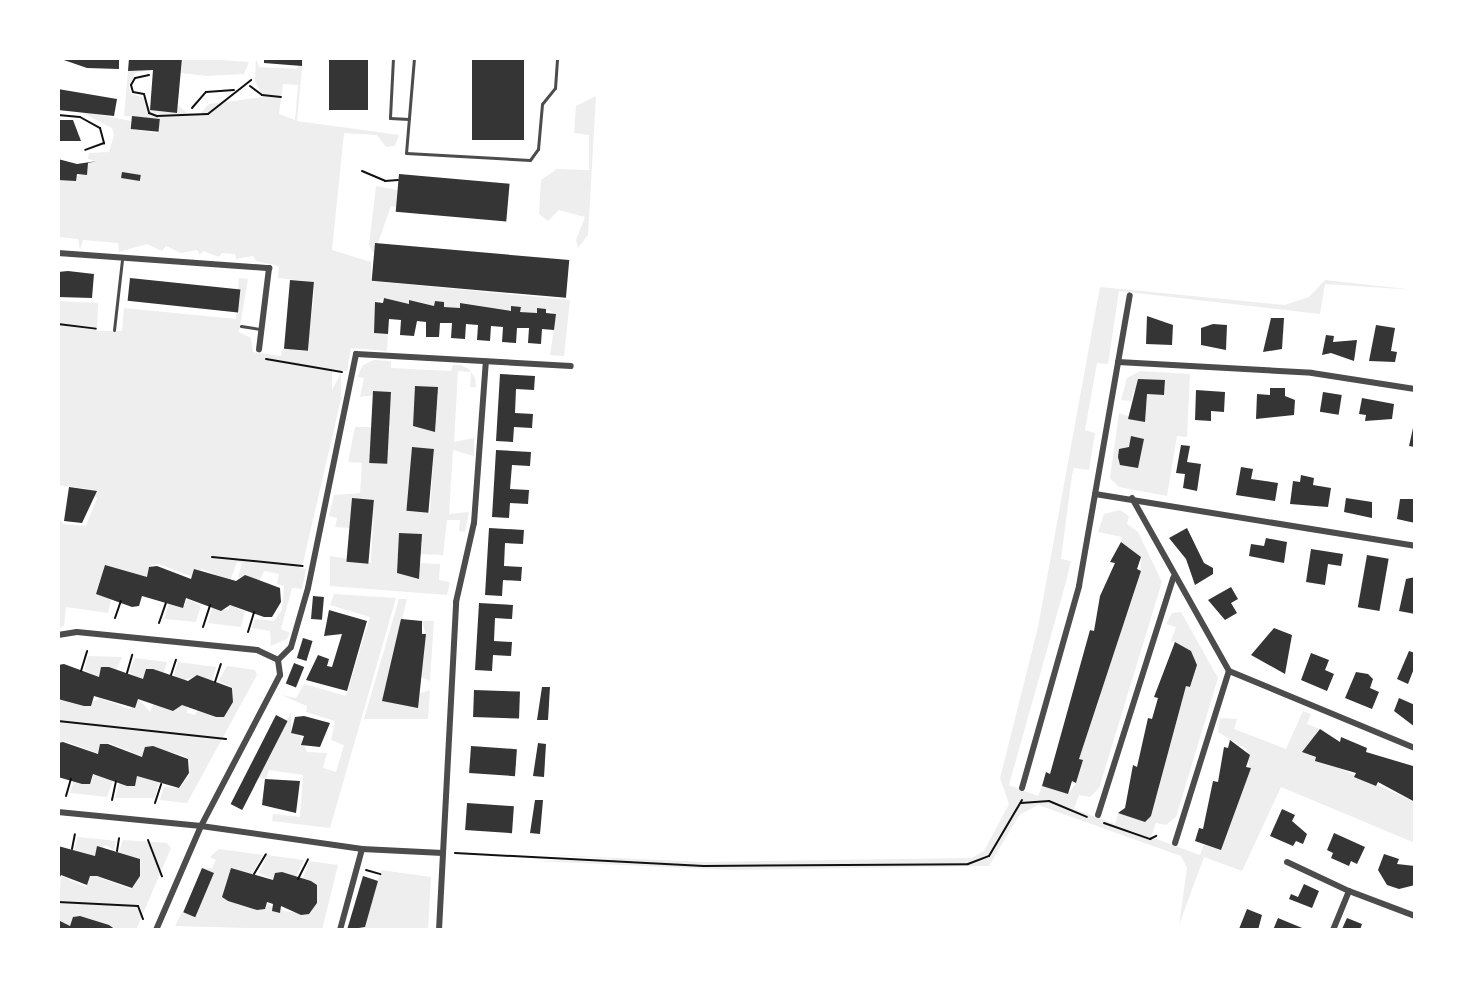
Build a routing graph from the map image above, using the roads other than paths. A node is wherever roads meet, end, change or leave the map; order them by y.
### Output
1 (393, 58) edge
2 (414, 58) edge
3 (557, 58) edge
4 (409, 119) junction
5 (58, 253) edge
6 (122, 260) junction
7 (1130, 295) dead end
8 (241, 326) dead end
9 (262, 329) junction
10 (114, 330) dead end
11 (259, 349) dead end
12 (486, 361) junction
13 (1118, 362) junction
14 (571, 366) dead end
15 (1415, 389) edge
16 (1095, 494) junction
17 (1132, 498) junction
18 (1415, 546) edge
19 (1173, 578) junction
20 (58, 635) edge
21 (278, 660) junction
22 (1229, 671) junction
23 (1415, 748) edge
24 (1025, 790) road end
25 (58, 812) edge
26 (1098, 815) dead end
27 (201, 826) junction
28 (1175, 843) dead end
29 (362, 849) junction
30 (443, 853) junction
31 (1287, 862) dead end
32 (1349, 891) junction
33 (1415, 916) edge
34 (156, 930) edge
35 (340, 930) edge
36 (439, 930) edge
37 (1333, 930) edge

1 - 4 lane
2 - 4 lane
3 - 4 lane
5 - 6 street
6 - 9 street
6 - 10 lane
7 - 13 street
8 - 9 lane
9 - 11 street
12 - 14 street
12 - 21 street
12 - 30 street
13 - 15 street
13 - 16 street
16 - 17 street
16 - 24 street
17 - 18 street
17 - 19 street
19 - 22 street
19 - 26 street
20 - 21 street
21 - 27 street
22 - 23 street
22 - 28 street
25 - 27 street
27 - 29 street
27 - 34 street
29 - 30 street
29 - 35 street
30 - 36 street
31 - 32 street
32 - 33 street
32 - 37 street

